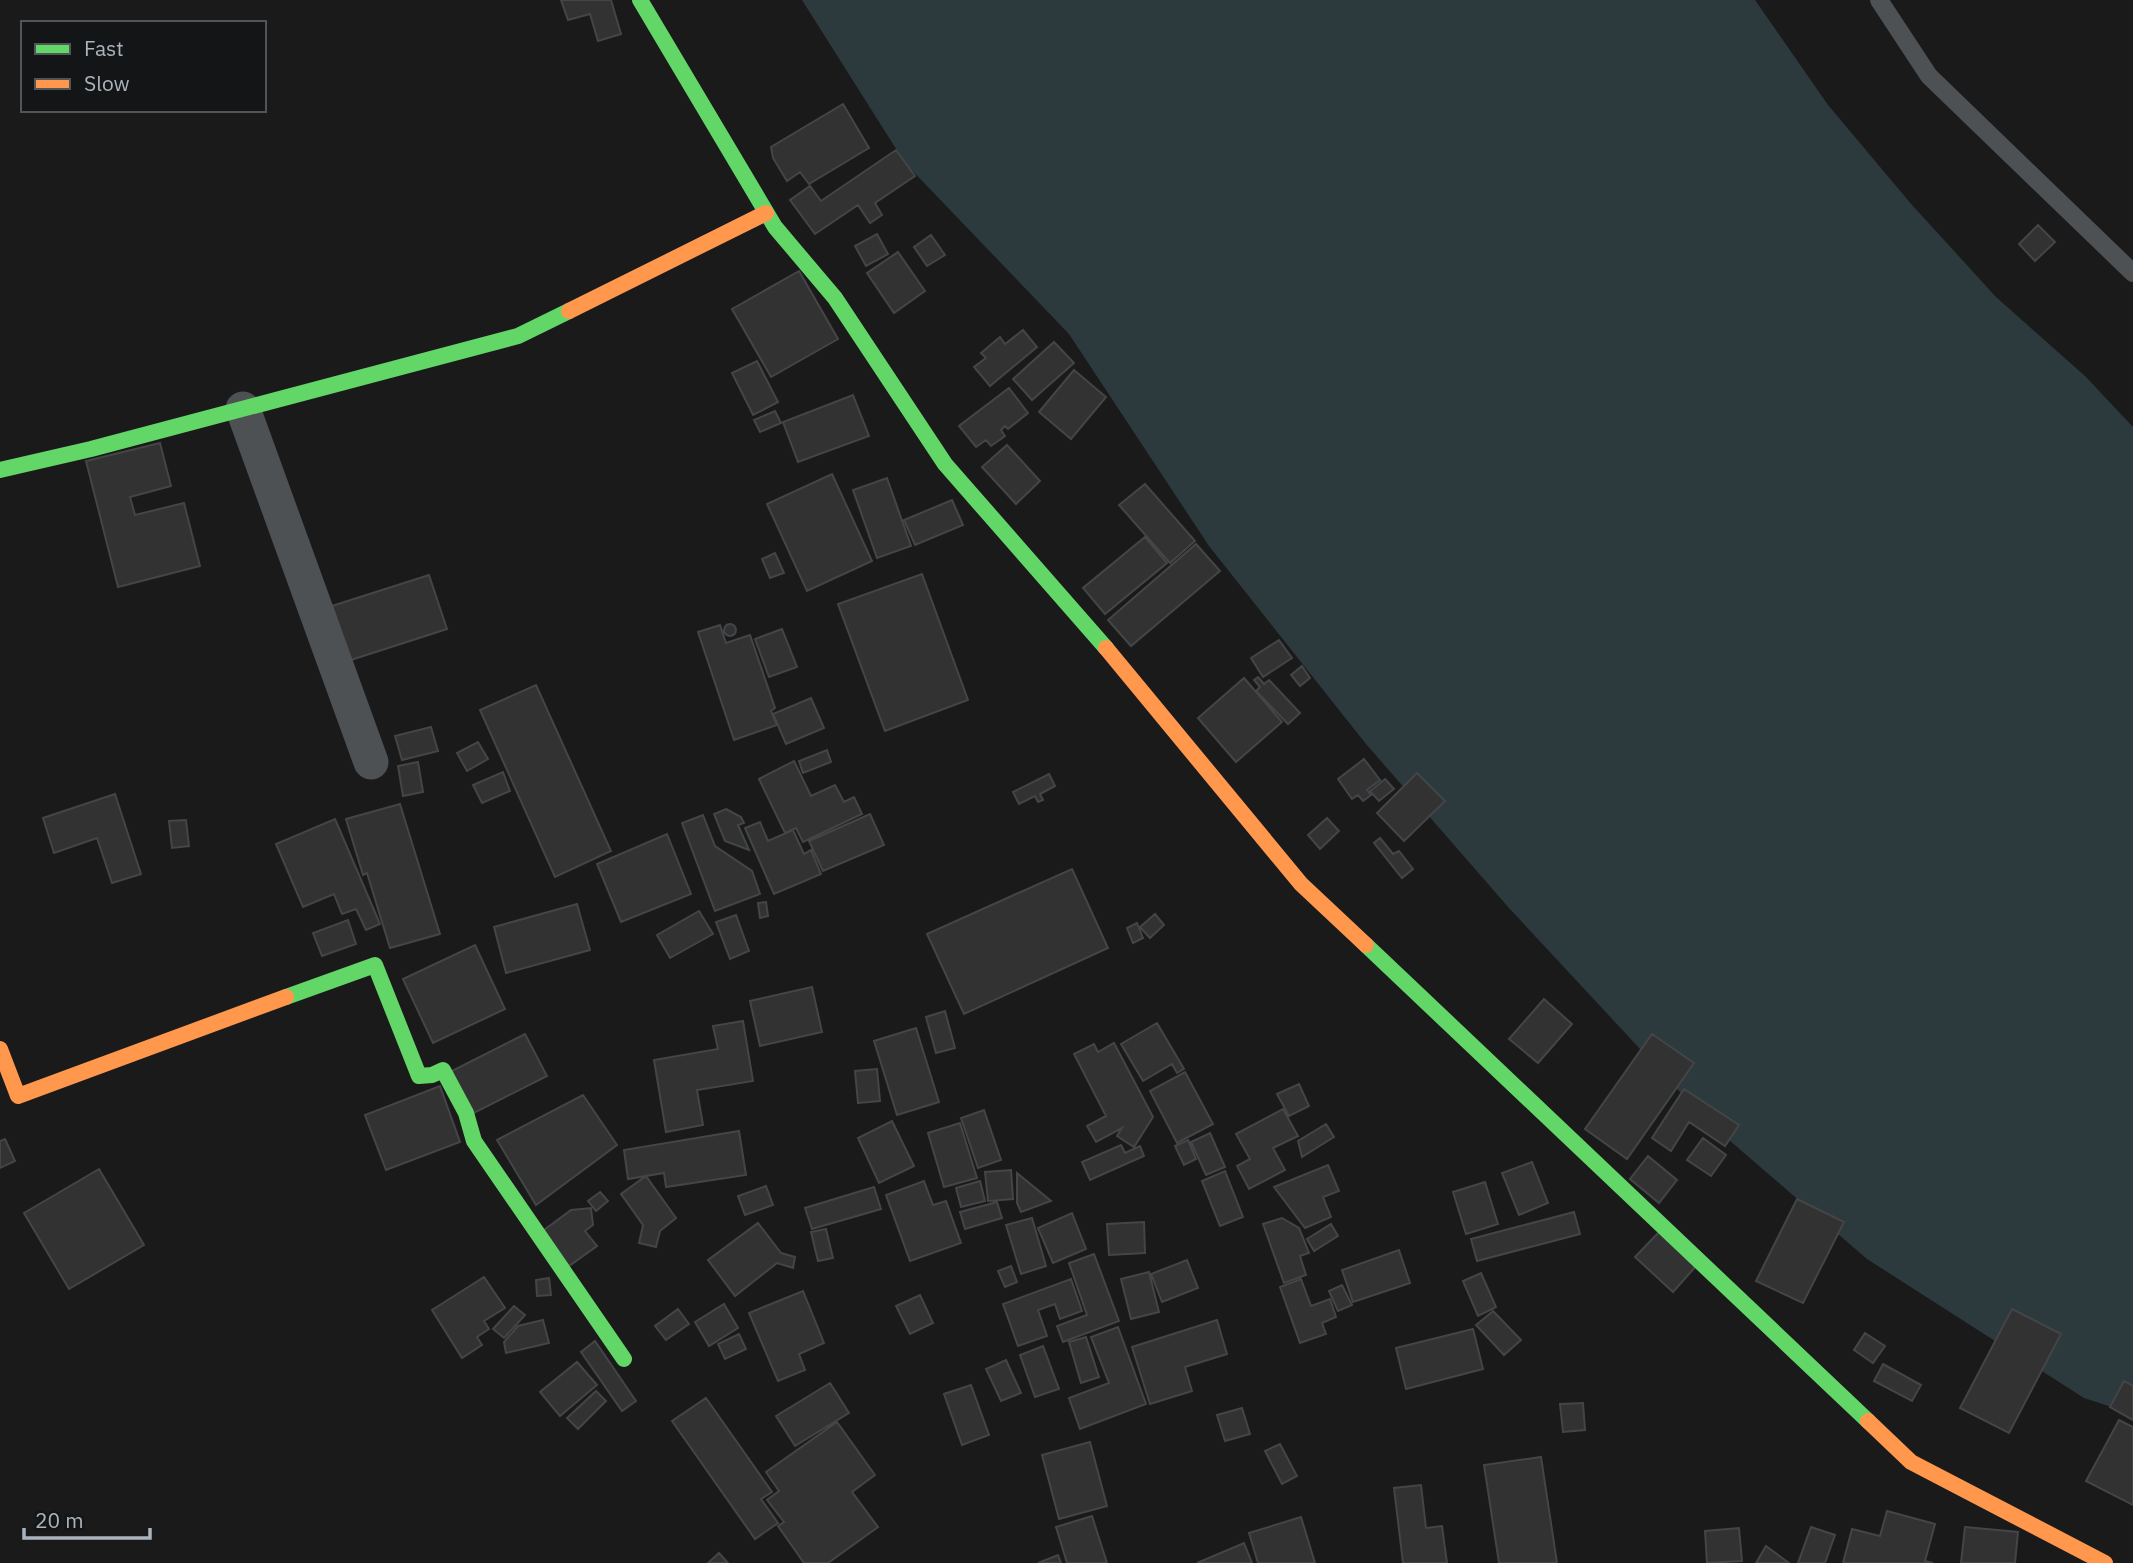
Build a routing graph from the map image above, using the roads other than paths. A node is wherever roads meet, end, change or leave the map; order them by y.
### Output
1 (640, 0) edge
2 (1879, 0) edge
3 (766, 213) junction
4 (2133, 273) edge
5 (243, 409) junction
6 (0, 470) edge
7 (371, 762) dead end
8 (0, 1048) edge
9 (624, 1359) dead end
10 (2105, 1563) edge

1 - 3 street
2 - 4 lane
3 - 5 street
3 - 10 street
5 - 6 street
5 - 7 street
8 - 9 street

